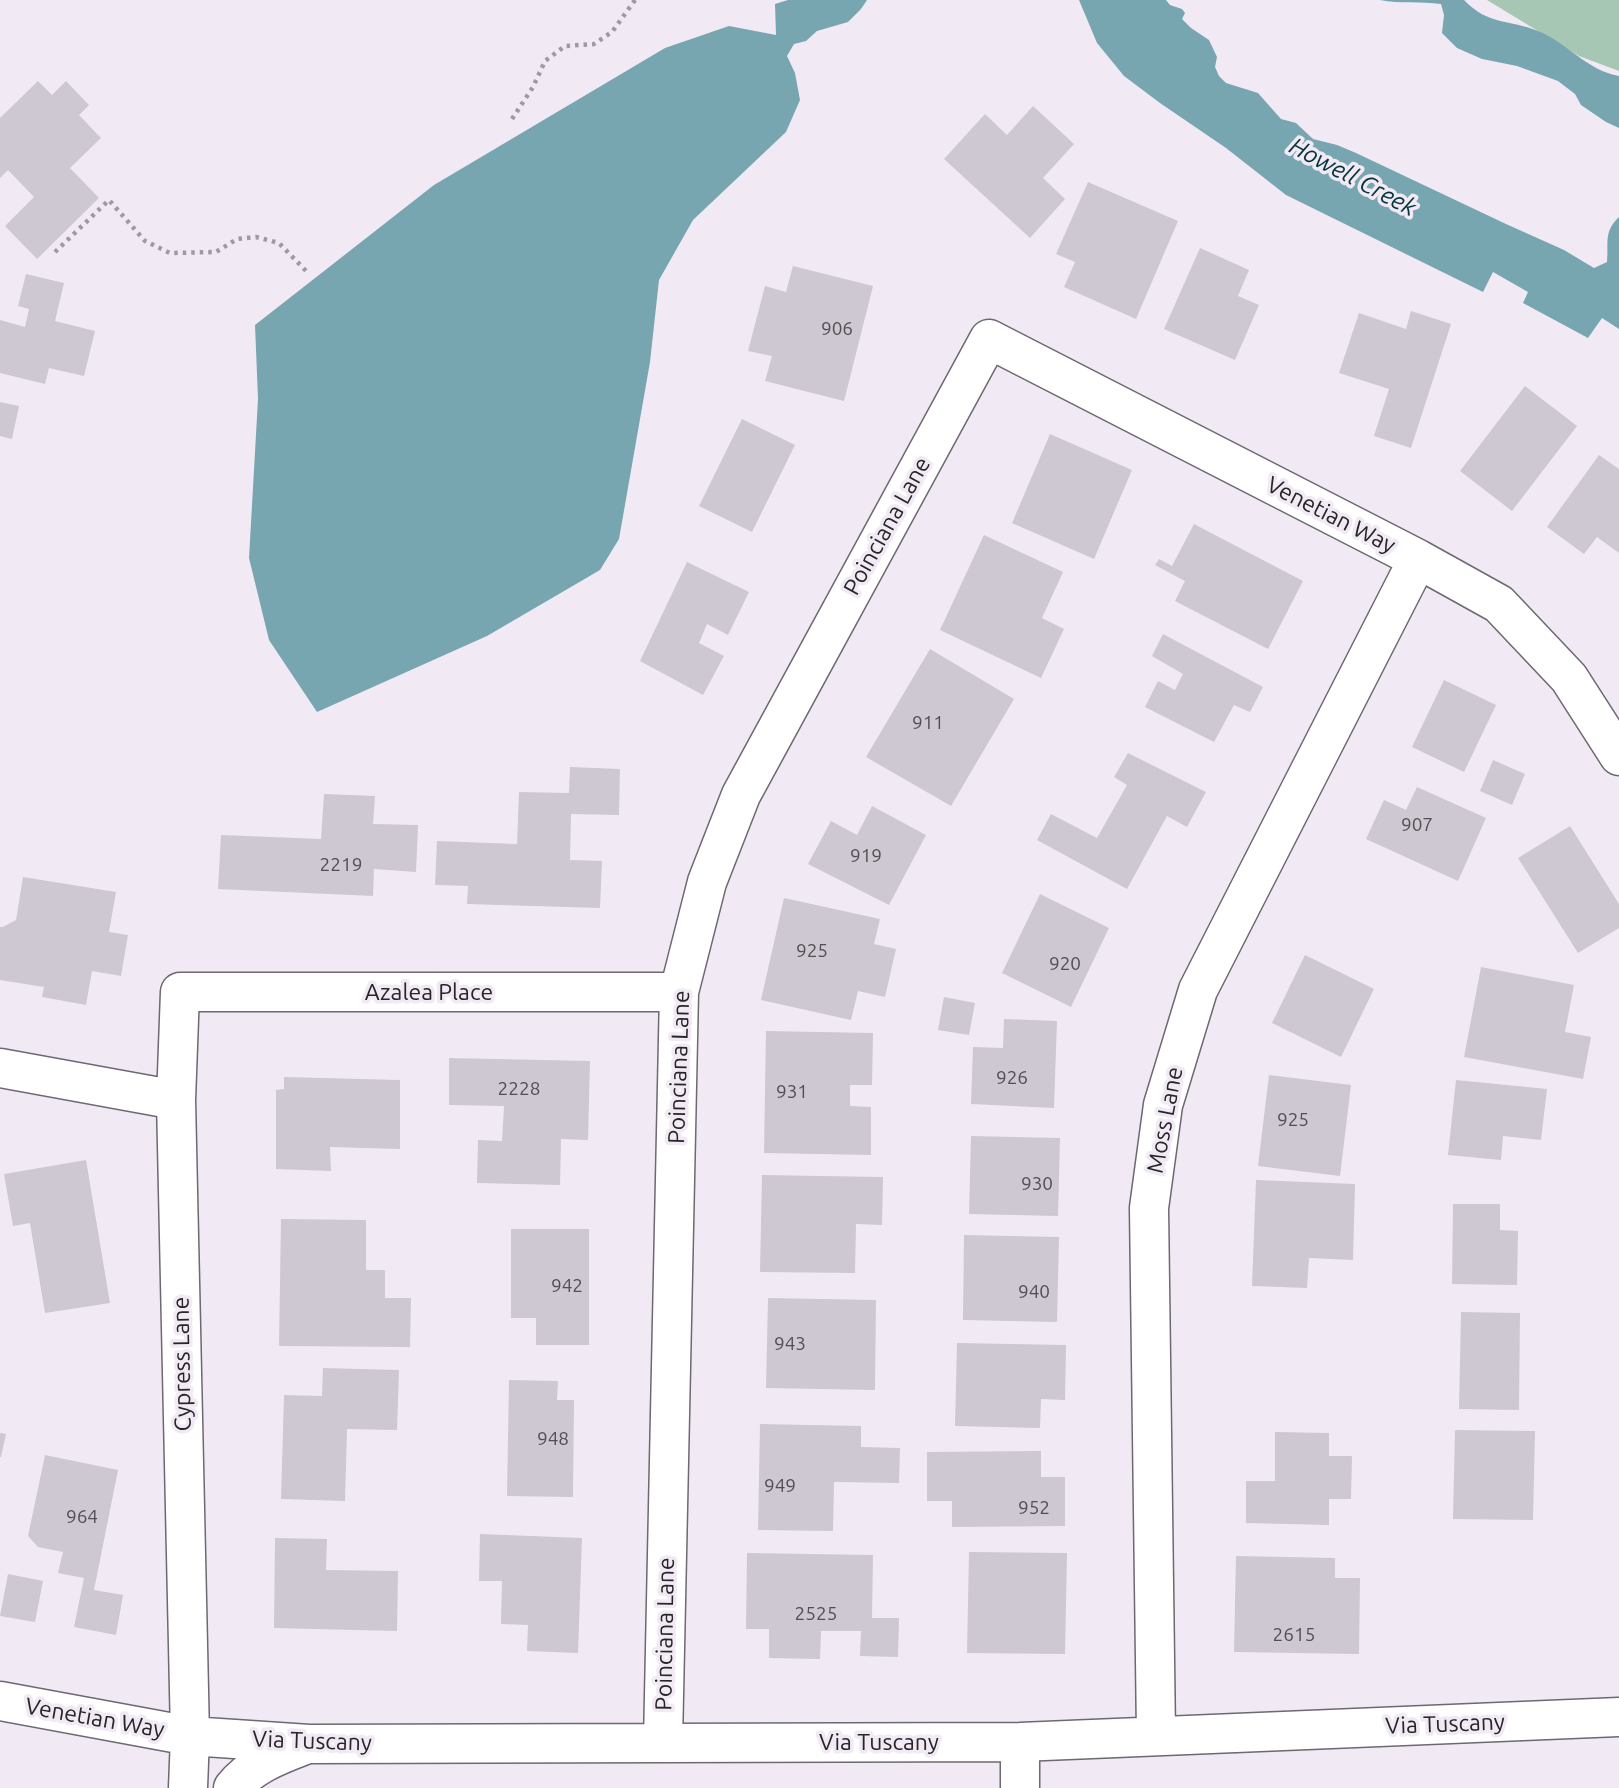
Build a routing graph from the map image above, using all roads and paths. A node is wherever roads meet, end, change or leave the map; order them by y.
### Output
1 (635, 0) edge
2 (512, 119) dead end
3 (55, 253) dead end
4 (309, 274) dead end
5 (989, 339) joint
6 (1418, 559) junction
7 (1619, 756) edge
8 (180, 992) joint
9 (679, 992) junction
10 (0, 1068) edge
11 (176, 1100) junction
12 (0, 1701) edge
13 (1619, 1717) edge
14 (1156, 1735) junction
15 (190, 1736) junction
16 (663, 1742) junction
17 (1020, 1742) junction
18 (309, 1744) junction
19 (188, 1788) edge
20 (233, 1788) edge
21 (1020, 1788) edge

1 - 2 path
3 - 4 path
5 - 6 street, Venetian Way
5 - 9 street, Poinciana Lane
6 - 7 street, Venetian Way
6 - 14 street, Moss Lane
8 - 9 street, Azalea Place
8 - 11 street, Cypress Lane
9 - 16 street, Poinciana Lane
10 - 11 street
11 - 15 street, Cypress Lane
12 - 15 street, Venetian Way
13 - 14 street, Via Tuscany
14 - 17 street, Via Tuscany
15 - 18 street, Via Tuscany
15 - 19 street
16 - 17 street, Via Tuscany
16 - 18 street, Via Tuscany
17 - 21 street
18 - 20 street

